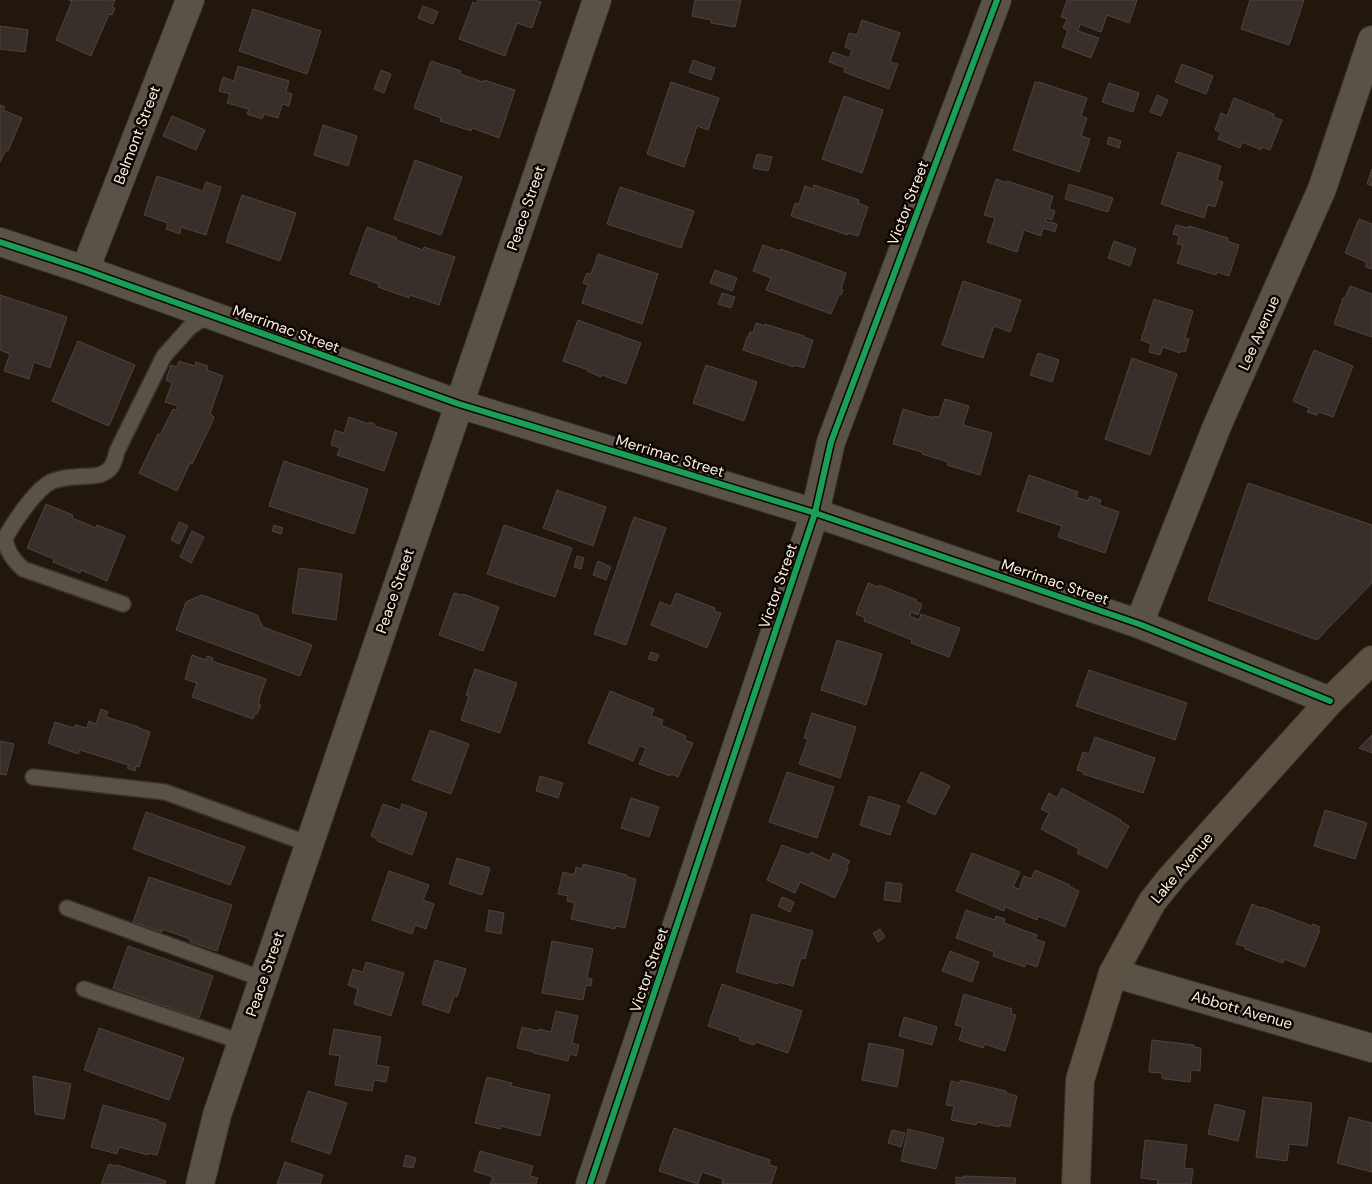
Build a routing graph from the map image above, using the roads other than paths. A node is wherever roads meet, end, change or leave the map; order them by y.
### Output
1 (190, 0) edge
2 (597, 0) edge
3 (997, 0) edge
4 (1372, 40) edge
5 (0, 242) edge
6 (85, 270) junction
7 (208, 314) junction
8 (459, 404) junction
9 (816, 513) junction
10 (123, 604) dead end
11 (1139, 624) junction
12 (1372, 660) edge
13 (1330, 701) junction
14 (33, 777) dead end
15 (309, 844) junction
16 (67, 908) dead end
17 (1113, 973) junction
18 (263, 979) junction
19 (84, 989) dead end
20 (242, 1042) junction
21 (1372, 1048) edge
22 (200, 1184) edge
23 (590, 1184) edge
24 (1076, 1184) edge

1 - 6 street, Belmont Street
2 - 8 street, Peace Street
3 - 9 street, Victor Street
4 - 11 street, Lee Avenue
5 - 6 street, Merrimac Street
6 - 7 street, Merrimac Street
7 - 8 street, Merrimac Street
7 - 10 lane
8 - 9 street, Merrimac Street
8 - 15 street, Peace Street
9 - 11 street, Merrimac Street
9 - 23 street, Victor Street
11 - 13 street, Merrimac Street
12 - 13 main road, Lake Avenue
13 - 17 main road, Lake Avenue
14 - 15 lane
15 - 18 street, Peace Street
16 - 18 lane
17 - 21 street, Abbott Avenue
17 - 24 main road, Lake Avenue
18 - 20 street, Peace Street
19 - 20 lane
20 - 22 street, Peace Street

